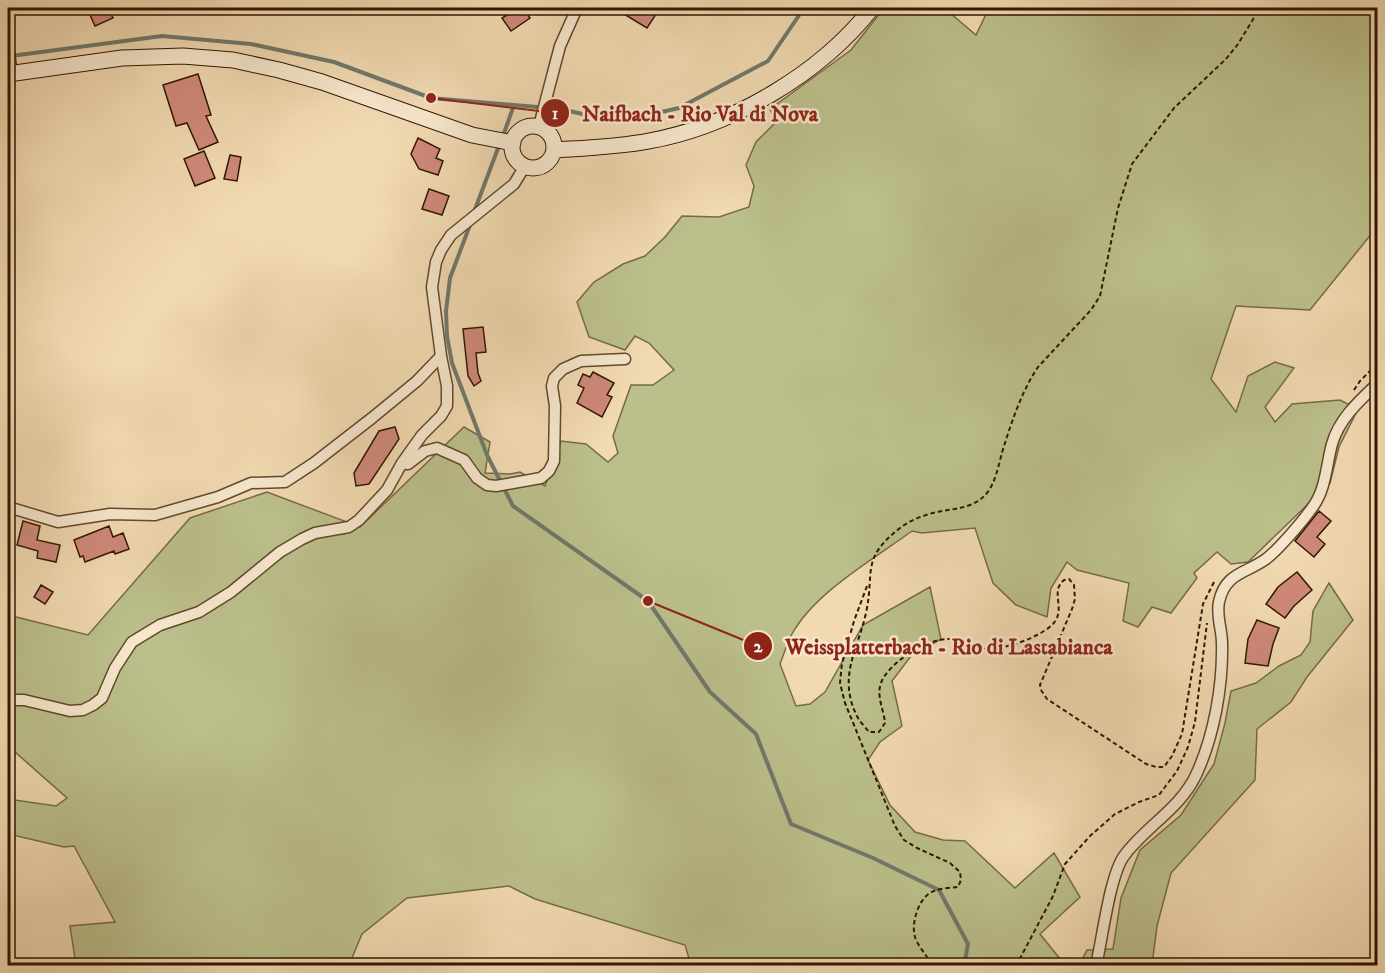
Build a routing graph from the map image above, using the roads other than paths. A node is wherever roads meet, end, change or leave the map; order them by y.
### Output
1 (577, 8) edge
2 (872, 8) edge
3 (8, 47) edge
4 (10, 71) edge
5 (540, 120) junction
6 (504, 142) junction
7 (554, 150) junction
8 (525, 166) junction
9 (441, 356) junction
10 (625, 359) dead end
11 (1377, 383) edge
12 (402, 462) junction
13 (8, 507) edge
14 (8, 700) edge
15 (1096, 966) edge

1 - 5 street
2 - 7 main road
3 - 4 street
4 - 6 main road
5 - 6 main road
5 - 7 main road
6 - 8 main road
7 - 8 main road
8 - 9 street
9 - 12 street
9 - 13 street
10 - 12 street
11 - 15 street
12 - 14 street

